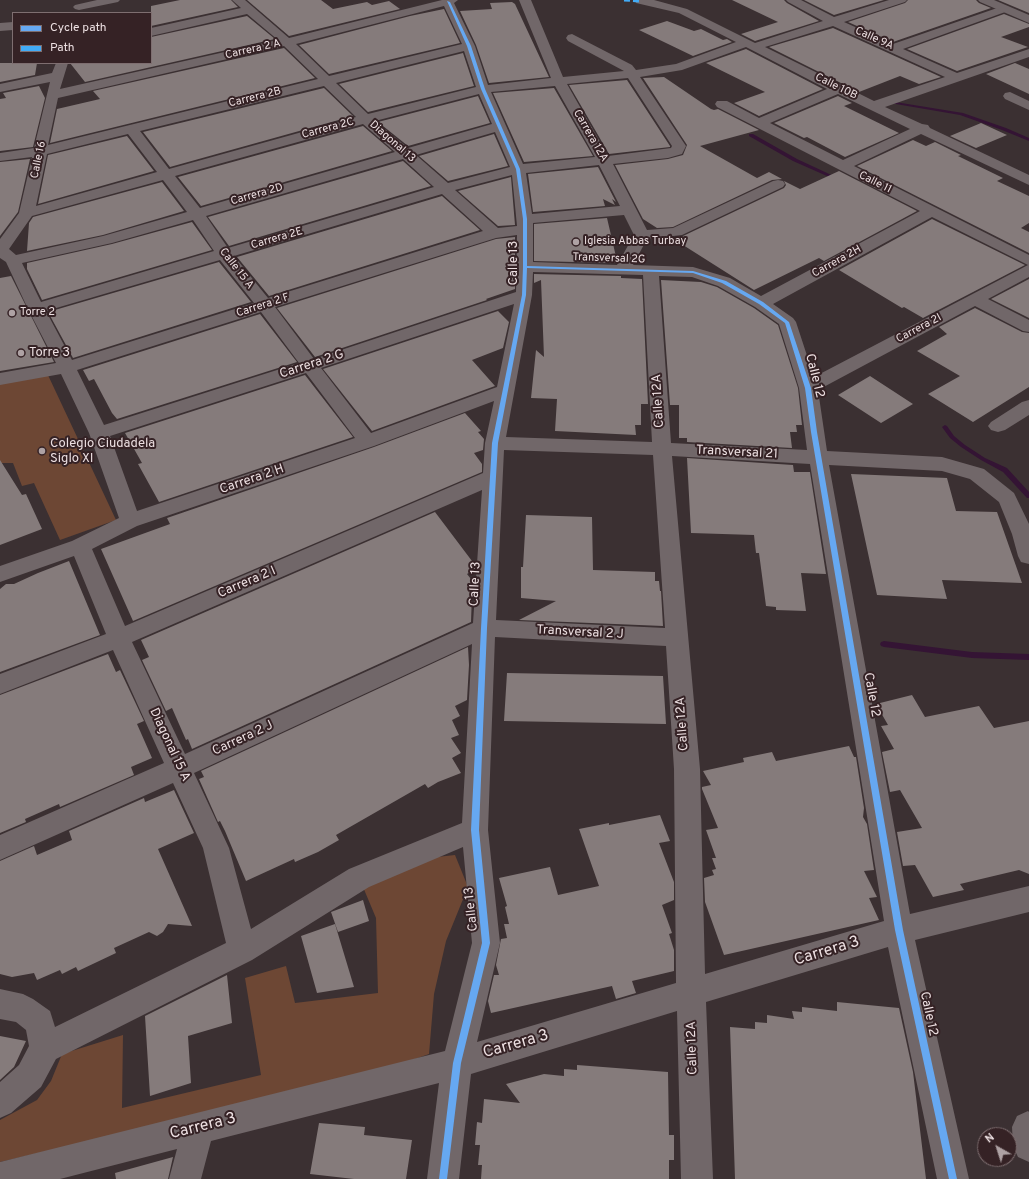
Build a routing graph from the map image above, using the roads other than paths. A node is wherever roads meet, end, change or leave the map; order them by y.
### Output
1 (114, 0) edge
2 (238, 0) edge
3 (525, 0) edge
4 (641, 0) edge
5 (792, 0) edge
6 (901, 0) edge
7 (984, 0) edge
8 (450, 1) edge
9 (78, 7) edge
10 (1004, 9) junction
11 (249, 10) junction
12 (1029, 19) edge
13 (834, 22) junction
14 (12, 26) edge
15 (0, 27) edge
16 (152, 32) edge
17 (572, 38) dead end
18 (287, 42) junction
19 (750, 45) junction
20 (469, 46) junction
21 (894, 48) junction
22 (1029, 53) edge
23 (62, 64) edge
24 (14, 73) dead end
25 (633, 74) junction
26 (58, 76) junction
27 (957, 78) junction
28 (324, 80) junction
29 (559, 82) junction
30 (0, 88) edge
31 (838, 88) junction
32 (483, 89) junction
33 (52, 95) junction
34 (1010, 96) dead end
35 (722, 104) dead end
36 (874, 106) junction
37 (1029, 106) edge
38 (365, 119) junction
39 (759, 123) junction
40 (500, 126) junction
41 (923, 128) junction
42 (131, 129) junction
43 (42, 150) junction
44 (405, 153) junction
45 (0, 157) edge
46 (604, 161) junction
47 (842, 166) junction
48 (518, 169) junction
49 (165, 174) junction
50 (1029, 180) edge
51 (778, 184) dead end
52 (444, 189) junction
53 (629, 210) junction
54 (27, 212) junction
55 (930, 212) junction
56 (196, 213) junction
57 (525, 224) junction
58 (494, 233) junction
59 (642, 235) junction
60 (4, 253) edge
61 (224, 254) junction
62 (1029, 262) edge
63 (525, 267) junction
64 (622, 270) junction
65 (1029, 270) edge
66 (651, 271) junction
67 (693, 272) joint
68 (524, 295) junction
69 (975, 299) junction
70 (761, 303) junction
71 (265, 306) junction
72 (36, 309) junction
73 (1029, 327) edge
74 (310, 366) junction
75 (67, 367) junction
76 (0, 379) edge
77 (808, 388) junction
78 (506, 390) junction
79 (1029, 406) edge
80 (998, 426) dead end
81 (99, 433) junction
82 (367, 441) junction
83 (495, 443) junction
84 (662, 449) junction
85 (819, 457) junction
86 (493, 476) junction
87 (130, 521) junction
88 (80, 546) junction
89 (1029, 556) edge
90 (0, 574) edge
91 (484, 628) junction
92 (118, 638) junction
93 (676, 638) junction
94 (0, 684) edge
95 (180, 768) junction
96 (475, 830) junction
97 (0, 848) edge
98 (1029, 899) edge
99 (899, 930) junction
100 (242, 950) junction
101 (691, 994) junction
102 (0, 1004) edge
103 (45, 1048) junction
104 (458, 1063) junction
105 (0, 1102) edge
106 (198, 1128) junction
107 (0, 1178) edge
108 (185, 1179) edge
109 (443, 1179) edge
110 (697, 1179) edge
111 (953, 1179) edge

1 - 9 street
2 - 11 street, Diagonal 13
3 - 29 street, Carrera 12A
4 - 19 street, Calle 10B
5 - 13 street, Calle 9A
6 - 13 street
7 - 10 street
8 - 18 street, Carrera 2 A
8 - 20 street, Calle 13
10 - 12 street
10 - 21 street
11 - 16 street
11 - 18 street, Diagonal 13
13 - 19 street
13 - 21 street, Calle 9A
14 - 15 street
17 - 25 street
18 - 28 street, Diagonal 13
18 - 33 street, Carrera 2 A
19 - 25 street
19 - 31 street, Calle 10B
20 - 28 street, Carrera 2B
20 - 32 street, Calle 13
21 - 27 street, Calle 9A
22 - 27 street
23 - 26 street, Calle 16
24 - 26 street
25 - 29 street, Carrera 2C
25 - 46 street
26 - 30 street
26 - 33 street, Calle 16
27 - 36 street
28 - 38 street, Diagonal 13
28 - 42 street, Carrera 2B
29 - 32 street, Carrera 2C
29 - 46 street, Carrera 12A
31 - 36 street, Calle 10B
31 - 39 street
32 - 38 street, Carrera 2C
32 - 40 street, Calle 13
33 - 43 street, Calle 16
34 - 37 street
35 - 39 street, Calle 11
36 - 41 street, Calle 10B
38 - 44 street, Diagonal 13
38 - 49 street, Carrera 2C
39 - 47 street, Calle 11
40 - 44 street, Carrera 2D
40 - 48 street, Calle 13
41 - 47 street
41 - 50 street, Calle 10B
42 - 43 street, Carrera 2B
42 - 49 street, Calle 15 A
43 - 45 street, Carrera 2B
43 - 54 street, Calle 16
44 - 52 street, Diagonal 13
44 - 56 street, Carrera 2D
46 - 48 street, Carrera 2E
46 - 53 street, Carrera 12A
47 - 55 street, Calle 11
48 - 52 street, Carrera 2E
48 - 57 street, Calle 13
49 - 54 street, Carrera 2C
49 - 56 street, Calle 15 A
51 - 59 street
52 - 58 street, Diagonal 13
52 - 61 street, Carrera 2E
53 - 57 street, Carrera 2 F
53 - 59 street, Carrera 12A
54 - 60 street, Calle 16
55 - 62 street, Calle 11
55 - 70 street, Carrera 2H
56 - 60 street, Carrera 2D
56 - 61 street, Calle 15 A
57 - 58 street, Carrera 2 F
57 - 63 street, Calle 13
58 - 71 street, Carrera 2 F
59 - 64 street
60 - 72 street
61 - 71 street, Calle 15 A
61 - 72 street, Carrera 2E
63 - 64 street, Transversal 2G
63 - 68 street, Calle 13
64 - 66 street, Transversal 2G
65 - 69 street, Carrera 2I
66 - 67 street, Transversal 2G
66 - 84 street, Calle 12A
67 - 70 street, Calle 12
68 - 74 street, Carrera 2 G
68 - 78 street, Calle 13
69 - 73 street
69 - 77 street, Carrera 2I
70 - 77 street, Calle 12
71 - 74 street, Calle 15 A
71 - 75 street, Carrera 2 F
72 - 75 street
74 - 81 street, Carrera 2 G
74 - 82 street, Calle 15 A
75 - 76 street, Carrera 2 F
75 - 81 street
77 - 85 street, Calle 12
78 - 82 street, Carrera 2 H
78 - 83 street, Calle 13
79 - 80 street
81 - 87 street
82 - 87 street, Carrera 2 H
83 - 84 street, Transversal 21
83 - 86 street, Calle 13
84 - 85 street, Transversal 21
84 - 93 street, Calle 12A
85 - 89 street, Transversal 21
85 - 99 street, Calle 12
86 - 91 street, Calle 13
86 - 92 street, Carrera 2 I
87 - 88 street, Carrera 2 H
88 - 90 street, Carrera 2 H
88 - 92 street, Diagonal 15 A
91 - 93 street, Transversal 2 J
91 - 95 street, Carrera 2 J
91 - 96 street, Calle 13
92 - 94 street, Carrera 2 I
92 - 95 street, Diagonal 15 A
93 - 101 street, Calle 12A
95 - 97 street, Carrera 2 J
95 - 100 street, Diagonal 15 A
96 - 100 street
96 - 104 street, Calle 13
98 - 99 street, Carrera 3
99 - 101 street, Carrera 3
99 - 111 street, Calle 12
100 - 103 street
101 - 104 street, Carrera 3
101 - 110 street, Calle 12A
102 - 103 street
103 - 105 street
104 - 106 street, Carrera 3
104 - 109 street, Calle 13
106 - 107 street, Carrera 3
106 - 108 street

